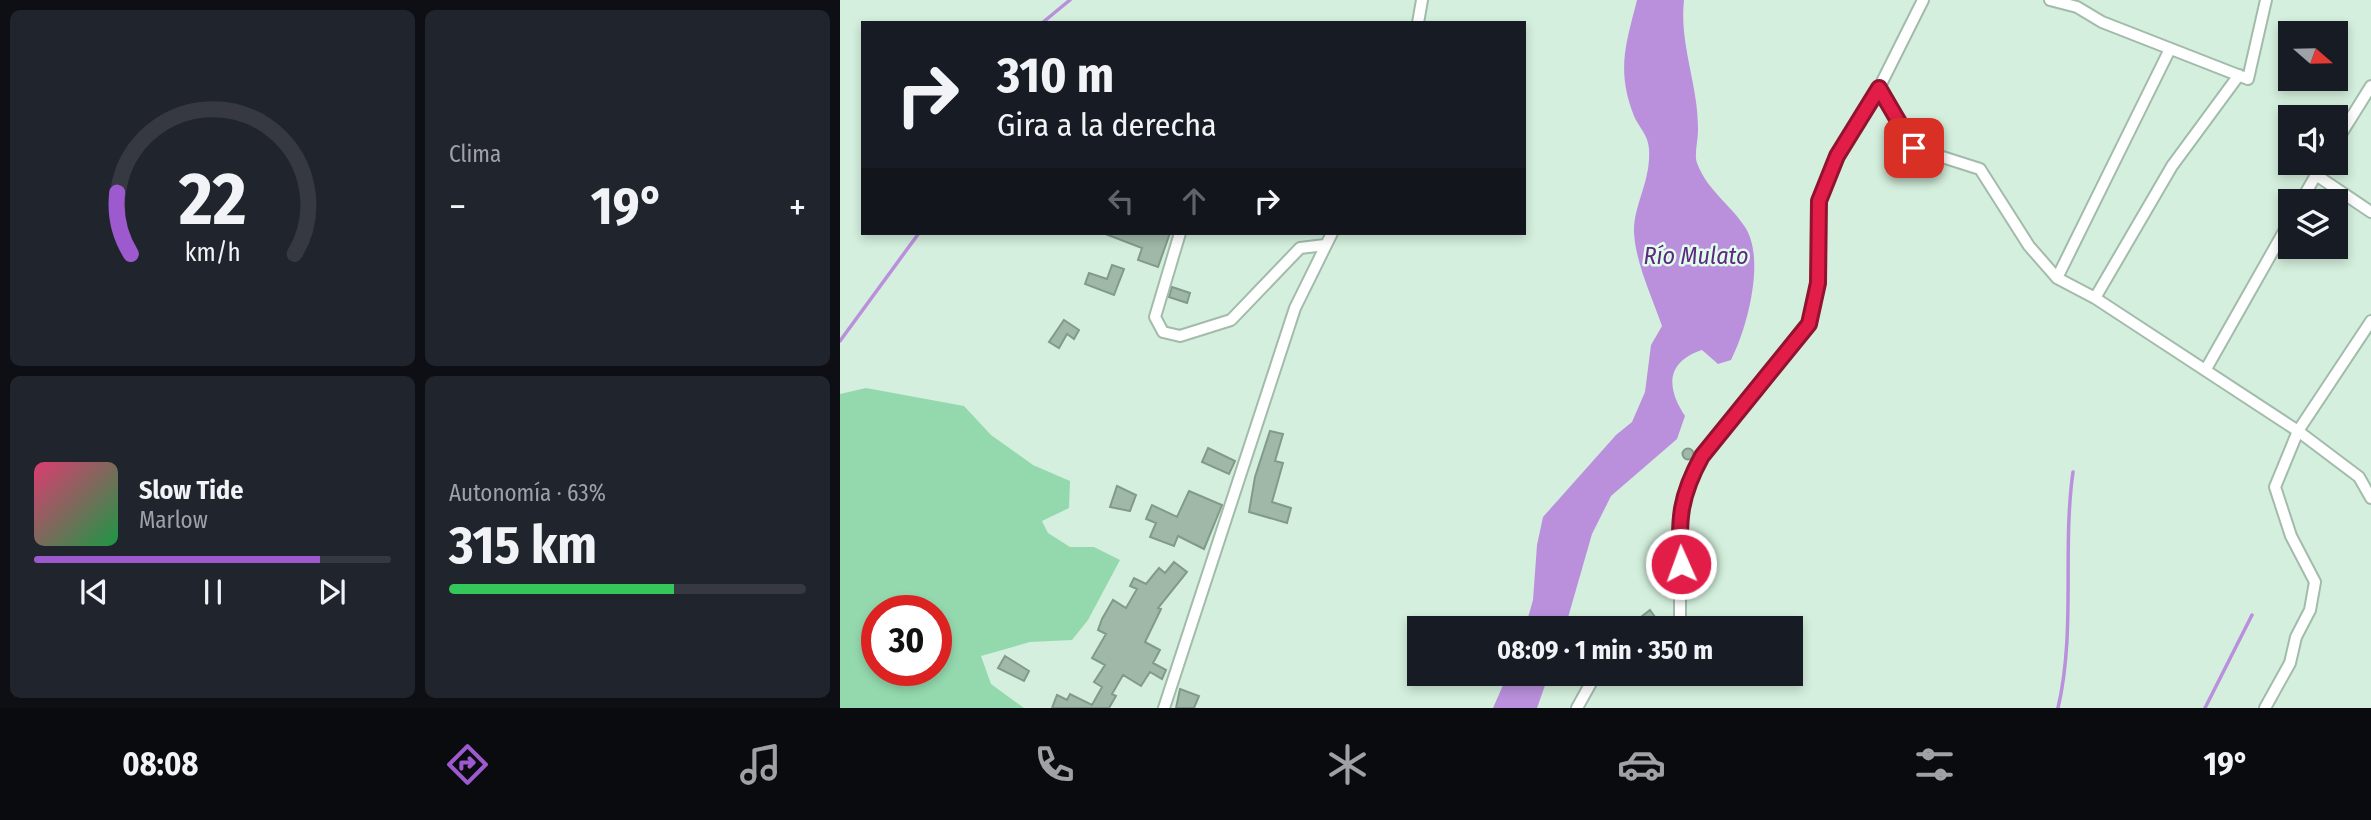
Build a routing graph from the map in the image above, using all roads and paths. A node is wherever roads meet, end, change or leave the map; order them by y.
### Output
1 (1422, 0) edge
2 (1923, 0) edge
3 (2050, 0) edge
4 (2266, 0) edge
5 (1419, 21) edge
6 (2170, 49) junction
7 (2239, 75) junction
8 (2371, 86) edge
9 (1879, 88) junction
10 (2348, 123) edge
11 (2316, 175) joint
12 (2308, 189) edge
13 (2371, 212) edge
14 (1179, 235) edge
15 (1331, 235) edge
16 (2278, 242) edge
17 (1325, 245) junction
18 (2057, 278) junction
19 (2095, 298) junction
20 (2371, 321) edge
21 (2206, 369) junction
22 (2298, 431) junction
23 (2371, 498) edge
24 (1680, 616) edge
25 (1589, 686) edge
26 (1164, 708) edge
27 (1577, 708) edge
28 (2265, 708) edge

1 - 5 street
2 - 9 street
3 - 6 street
4 - 7 street
6 - 7 street
6 - 18 street
7 - 19 street
8 - 10 street
9 - 18 street
9 - 24 street
11 - 12 street
11 - 13 street
14 - 17 street
15 - 17 street
16 - 21 street
17 - 26 street
18 - 19 street
19 - 21 street
20 - 22 street
21 - 22 street
22 - 23 street
22 - 28 street
25 - 27 street

